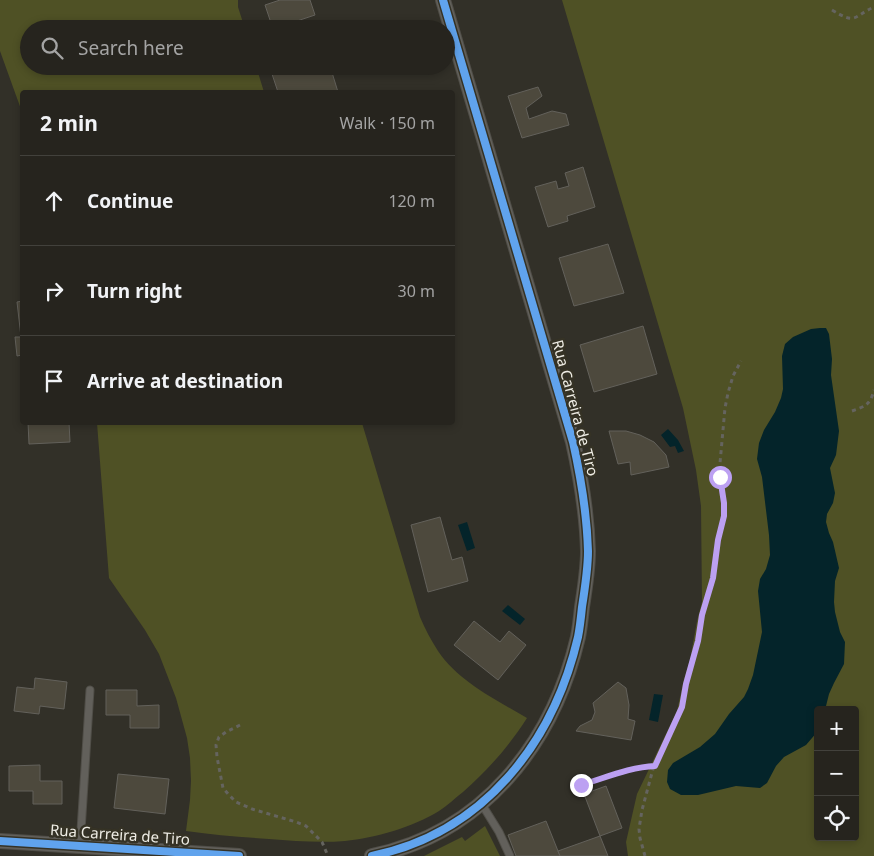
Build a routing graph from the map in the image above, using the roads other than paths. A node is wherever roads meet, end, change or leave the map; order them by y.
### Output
1 (443, 0) edge
2 (449, 20) edge
3 (455, 41) edge
4 (90, 690) dead end
5 (481, 803) junction
6 (0, 842) edge
7 (80, 846) junction
8 (239, 856) edge
9 (372, 856) edge
10 (510, 856) edge

1 - 2 street, Rua Carreira de Tiro
3 - 5 street, Rua Carreira de Tiro
4 - 7 lane
5 - 9 street, Rua Carreira de Tiro
5 - 10 lane
6 - 7 street, Rua Carreira de Tiro
7 - 8 street, Rua Carreira de Tiro

